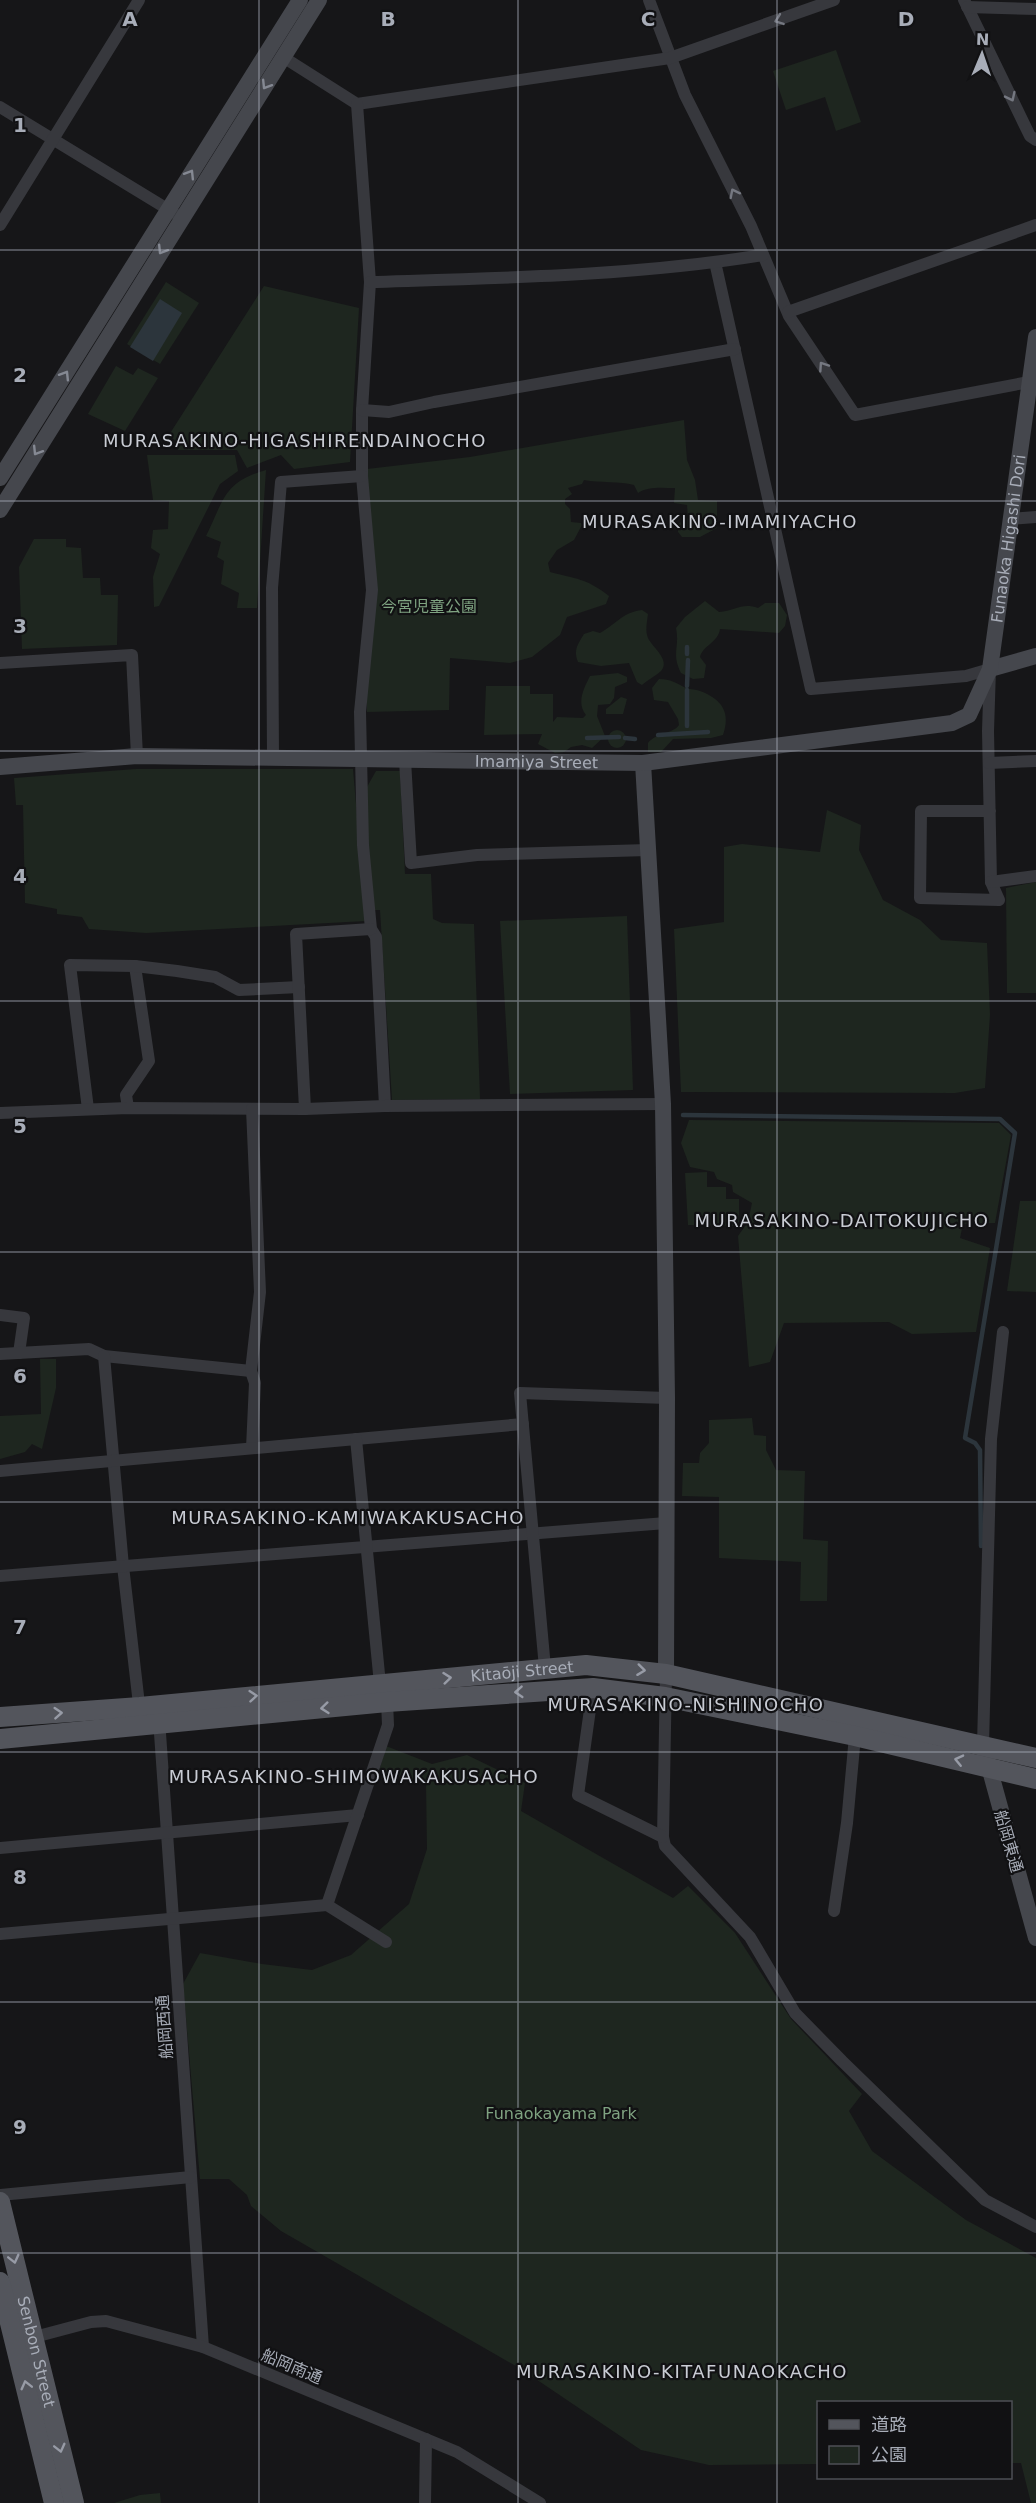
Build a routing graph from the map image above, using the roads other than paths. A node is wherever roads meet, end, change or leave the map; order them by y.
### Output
1 (140, 0) edge
2 (300, 0) edge
3 (319, 0) edge
4 (649, 0) edge
5 (834, 0) edge
6 (965, 4) edge
7 (1036, 9) edge
8 (276, 53) junction
9 (670, 58) junction
10 (357, 104) junction
11 (0, 107) edge
12 (53, 139) junction
13 (1036, 140) edge
14 (175, 214) junction
15 (1, 222) edge
16 (1036, 225) edge
17 (763, 255) junction
18 (715, 262) junction
19 (370, 282) junction
20 (788, 312) junction
21 (1036, 337) edge
22 (735, 349) junction
23 (1029, 382) junction
24 (362, 410) junction
25 (51, 412) junction
26 (362, 476) junction
27 (0, 478) edge
28 (0, 510) edge
29 (1036, 517) edge
30 (1011, 519) junction
31 (1036, 656) edge
32 (0, 663) edge
33 (990, 669) junction
34 (137, 756) junction
35 (273, 757) junction
36 (360, 759) junction
37 (405, 760) junction
38 (1036, 761) edge
39 (644, 763) junction
40 (988, 763) junction
41 (0, 767) edge
42 (990, 811) junction
43 (648, 850) junction
44 (1036, 876) edge
45 (991, 882) junction
46 (371, 929) junction
47 (135, 966) junction
48 (299, 987) junction
49 (663, 1104) junction
50 (386, 1106) junction
51 (128, 1107) junction
52 (88, 1109) junction
53 (252, 1109) junction
54 (305, 1109) junction
55 (0, 1113) edge
56 (0, 1315) edge
57 (1003, 1332) dead end
58 (19, 1353) junction
59 (0, 1354) edge
60 (104, 1356) junction
61 (251, 1371) junction
62 (667, 1398) junction
63 (523, 1424) junction
64 (356, 1439) junction
65 (252, 1448) junction
66 (114, 1461) junction
67 (0, 1471) edge
68 (666, 1523) junction
69 (533, 1534) junction
70 (367, 1547) junction
71 (123, 1566) junction
72 (0, 1576) edge
73 (546, 1668) junction
74 (666, 1674) junction
75 (593, 1688) junction
76 (384, 1693) junction
77 (665, 1697) junction
78 (149, 1706) junction
79 (0, 1717) edge
80 (150, 1726) junction
81 (855, 1736) junction
82 (0, 1739) edge
83 (983, 1745) junction
84 (1036, 1758) edge
85 (989, 1767) junction
86 (1036, 1779) edge
87 (358, 1815) junction
88 (167, 1833) junction
89 (663, 1837) junction
90 (0, 1848) edge
91 (327, 1905) junction
92 (834, 1911) dead end
93 (173, 1918) junction
94 (0, 1934) edge
95 (1036, 1938) edge
96 (386, 1942) dead end
97 (191, 2177) junction
98 (0, 2195) edge
99 (0, 2202) edge
100 (1036, 2227) edge
101 (0, 2282) edge
102 (24, 2339) junction
103 (203, 2347) junction
104 (426, 2439) junction
105 (54, 2503) edge
106 (74, 2503) edge
107 (425, 2503) edge
108 (540, 2503) edge

1 - 12 street
2 - 8 street
3 - 8 street
4 - 9 street
5 -> 9 street
6 - 7 street
6 -> 13 street
8 - 10 street
8 - 14 street
9 - 10 street
17 -> 9 street
10 - 19 street
11 - 12 street
12 - 14 street
12 - 15 street
14 - 25 street
16 - 20 street
17 - 18 street
17 - 20 street
18 - 19 street
18 - 22 street
19 - 24 street
23 -> 20 street
21 - 23 street, Funaoka Higashi Dori
22 - 24 street
22 - 33 street
23 - 30 street, Funaoka Higashi Dori
24 - 26 street
25 - 27 street
25 -> 28 street
26 - 35 street
26 - 36 street
29 - 30 street
30 - 33 street, Funaoka Higashi Dori
31 - 33 street
32 - 34 street
33 - 39 street, Imamiya Street
33 - 40 street
34 - 35 street, Imamiya Street
34 - 41 street, Imamiya Street
35 - 36 street, Imamiya Street
36 - 37 street, Imamiya Street
36 - 46 street
37 - 39 street, Imamiya Street
37 - 43 street
38 - 40 street
39 - 43 street
40 - 42 street
42 - 45 street
42 - 45 street
43 - 49 street
44 - 45 street
46 - 48 street
46 - 50 street
47 - 48 street
47 - 51 street
47 - 52 street
48 - 54 street
49 - 50 street
49 - 62 street
50 - 54 street
51 - 52 street
51 - 53 street
52 - 55 street
53 - 54 street
53 - 61 street
56 - 58 street
57 - 83 street
58 - 59 street
58 - 60 street
60 - 61 street
60 - 66 street
61 - 65 street
62 - 63 street
62 - 68 street
63 - 64 street
63 - 69 street
64 - 65 street
64 - 70 street
65 - 66 street
66 - 67 street
66 - 71 street
68 - 69 street
68 - 74 street
69 - 70 street
69 - 73 street
70 - 71 street
70 - 76 street
71 - 72 street
71 - 78 street
73 -> 74 main road, Kitaōji Street
76 -> 73 main road, Kitaōji Street
74 - 77 street
74 - 83 main road, Kitaōji Street
75 -> 76 main road, Kitaōji Street
75 - 77 main road, Kitaōji Street
75 - 89 street
78 -> 76 main road, Kitaōji Street
76 -> 80 main road, Kitaōji Street
76 - 87 street
77 - 81 main road, Kitaōji Street
77 - 89 street
79 -> 78 main road, Kitaōji Street
78 - 80 street
78 - 80 street, 船岡西通
80 - 82 main road, Kitaōji Street
80 - 88 street, 船岡西通
85 -> 81 main road, Kitaōji Street
81 - 92 street
83 - 84 main road, Kitaōji Street
83 - 85 street, 船岡東通
85 - 86 main road, Kitaōji Street
85 - 95 street, 船岡東通
87 - 88 street
87 - 91 street
88 - 90 street
88 - 93 street, 船岡西通
89 - 100 street
91 - 93 street
91 - 96 street
93 - 94 street
93 - 97 street, 船岡西通
97 - 98 street
97 - 103 street, 船岡西通
99 -> 102 main road, Senbon Street
101 - 102 main road, Senbon Street
102 - 103 street, 船岡南通
105 -> 102 main road, Senbon Street
102 -> 106 main road, Senbon Street
103 - 104 street, 船岡南通
104 - 107 street
104 - 108 street, 船岡南通

